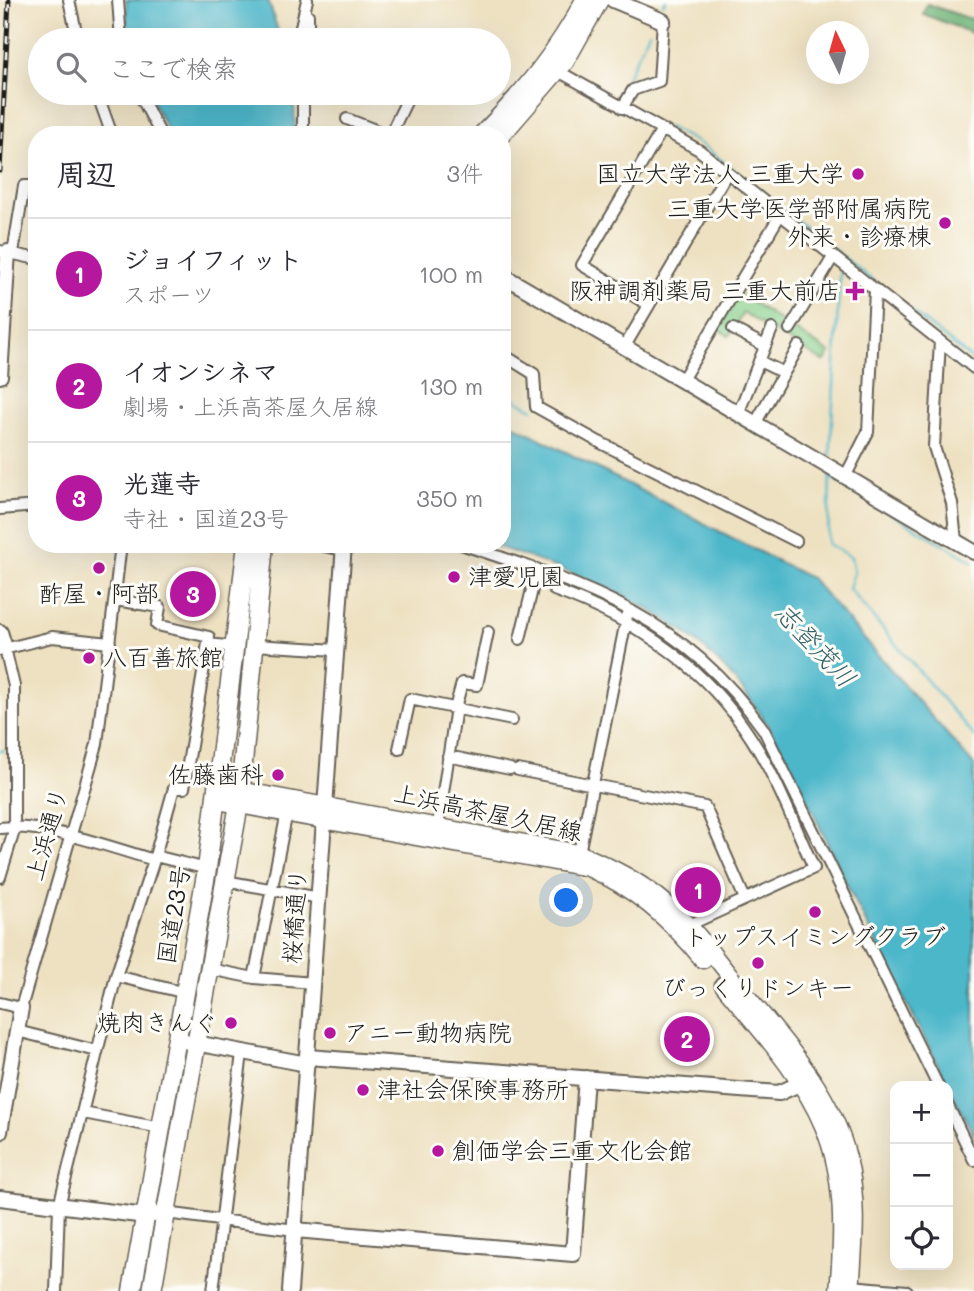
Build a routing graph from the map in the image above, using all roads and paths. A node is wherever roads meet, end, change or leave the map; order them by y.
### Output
1 (69, 0) edge
2 (118, 0) edge
3 (307, 0) edge
4 (585, 0) edge
5 (599, 0) edge
6 (613, 0) edge
7 (303, 13) junction
8 (663, 21) joint
9 (75, 28) edge
10 (120, 28) edge
11 (300, 28) edge
12 (308, 28) edge
13 (558, 71) junction
14 (511, 103) edge
15 (101, 105) edge
16 (145, 105) edge
17 (303, 105) edge
18 (404, 105) edge
19 (509, 105) edge
20 (624, 105) junction
21 (347, 119) dead end
22 (109, 126) edge
23 (156, 126) edge
24 (303, 126) edge
25 (365, 126) edge
26 (394, 126) edge
27 (489, 126) edge
28 (509, 126) edge
29 (662, 130) junction
30 (727, 173) junction
31 (28, 186) edge
32 (780, 215) junction
33 (7, 252) edge
34 (28, 257) edge
35 (833, 257) junction
36 (511, 280) edge
37 (874, 290) junction
38 (649, 305) junction
39 (733, 329) dead end
40 (772, 329) dead end
41 (790, 329) dead end
42 (940, 341) junction
43 (625, 346) junction
44 (765, 346) junction
45 (799, 346) dead end
46 (511, 360) edge
47 (759, 361) junction
48 (974, 368) edge
49 (784, 373) junction
50 (0, 376) edge
51 (682, 380) junction
52 (738, 414) junction
53 (755, 424) junction
54 (835, 471) junction
55 (28, 507) edge
56 (0, 509) edge
57 (796, 541) dead end
58 (956, 541) junction
59 (974, 552) edge
60 (120, 553) edge
61 (246, 553) edge
62 (263, 553) edge
63 (344, 553) edge
64 (488, 553) edge
65 (537, 569) junction
66 (554, 590) dead end
67 (115, 600) junction
68 (629, 609) junction
69 (626, 623) junction
70 (0, 632) edge
71 (488, 632) dead end
72 (520, 639) dead end
73 (110, 643) junction
74 (208, 644) junction
75 (254, 645) junction
76 (235, 647) junction
77 (3, 649) edge
78 (337, 650) junction
79 (456, 708) junction
80 (512, 720) dead end
81 (399, 749) dead end
82 (447, 757) junction
83 (593, 785) junction
84 (217, 793) junction
85 (240, 797) junction
86 (326, 811) junction
87 (287, 812) junction
88 (14, 827) junction
89 (0, 828) edge
90 (437, 832) junction
91 (70, 837) junction
92 (579, 853) junction
93 (155, 858) junction
94 (207, 869) junction
95 (0, 877) edge
96 (226, 880) junction
97 (272, 890) junction
98 (320, 898) junction
99 (744, 899) junction
100 (689, 925) junction
101 (210, 969) junction
102 (116, 976) junction
103 (254, 978) junction
104 (313, 983) junction
105 (186, 993) junction
106 (0, 1003) edge
107 (21, 1008) junction
108 (16, 1031) junction
109 (188, 1042) junction
110 (97, 1051) junction
111 (242, 1053) junction
112 (307, 1060) junction
113 (586, 1078) junction
114 (936, 1081) edge
115 (799, 1084) junction
116 (82, 1113) junction
117 (953, 1116) edge
118 (161, 1128) junction
119 (0, 1129) edge
120 (974, 1160) edge
121 (0, 1198) edge
122 (59, 1206) junction
123 (166, 1213) junction
124 (146, 1216) junction
125 (221, 1222) junction
126 (295, 1230) junction
127 (845, 1288) edge
128 (57, 1291) edge
129 (132, 1291) edge
130 (152, 1291) edge
131 (213, 1291) edge
132 (290, 1291) edge
133 (907, 1291) edge

1 - 9 street
2 - 10 street
3 - 7 street
4 - 14 highway
5 - 13 highway
6 - 8 street
7 - 11 street
7 - 12 street
8 - 20 street
13 - 20 street
13 - 28 highway
15 - 22 street
16 - 23 street
17 - 24 street
18 - 26 street
19 - 27 highway
20 - 29 street
21 - 25 street
29 - 30 street
29 - 38 street
30 - 32 street
30 - 38 street
31 - 33 street
32 - 35 street
32 - 51 street
33 - 34 street
33 - 50 street
35 - 37 street
35 - 41 street
36 - 43 street
37 - 42 street
37 - 54 street
38 - 43 street
39 - 44 street
40 - 44 street
42 - 48 street
42 - 58 street
43 - 51 street
44 - 47 street
45 - 49 street
46 - 57 street
47 - 49 street
47 - 52 street
49 - 53 street
51 - 52 street
52 - 53 street
53 - 54 street
54 - 58 street
55 - 56 street
58 - 59 street
60 - 67 street, 上浜通り
61 - 76 highway, 国道23号
62 - 75 highway, 国道23号
63 - 78 street, 桜橋通り
64 - 65 street
65 - 68 street
65 - 72 street
66 - 69 street
67 - 73 street, 上浜通り
67 - 74 street
68 - 69 street
68 - 114 street
69 - 83 street
69 - 99 street
70 - 77 street
71 - 79 street
73 - 77 street
73 - 91 street, 上浜通り
74 - 76 street
74 - 93 street
75 - 78 street
75 - 85 highway, 国道23号
76 - 84 highway, 国道23号
77 - 88 street
78 - 86 street, 桜橋通り
79 - 80 street
79 - 81 street
79 - 82 street
82 - 83 street
82 - 90 street
83 - 92 street
83 - 99 street
84 - 85 main road, 上浜高茶屋久居線
84 - 94 highway, 国道23号
85 - 86 main road, 上浜高茶屋久居線
85 - 87 main road, 上浜高茶屋久居線
85 - 96 highway, 国道23号
86 - 87 main road, 上浜高茶屋久居線
86 - 90 main road, 上浜高茶屋久居線
86 - 98 street, 桜橋通り
87 - 97 street
88 - 89 street
88 - 91 street
88 - 95 street
90 - 92 main road, 上浜高茶屋久居線
90 - 115 main road, 上浜高茶屋久居線
91 - 93 street
91 - 107 street, 上浜通り
92 - 100 main road, 上浜高茶屋久居線
93 - 94 street
93 - 102 street
94 - 105 highway, 国道23号
96 - 97 street
96 - 101 highway, 国道23号
97 - 98 street
97 - 103 street
98 - 104 street, 桜橋通り
99 - 100 street
100 - 127 main road, 上浜高茶屋久居線
101 - 103 street
101 - 109 highway, 国道23号
102 - 105 street
102 - 110 street
103 - 104 street
104 - 112 street, 桜橋通り
105 - 109 highway, 国道23号
106 - 107 street
107 - 108 street, 上浜通り
108 - 110 street
108 - 119 street, 上浜通り
109 - 111 street
109 - 118 highway, 国道23号
109 - 123 highway, 国道23号
110 - 116 street
111 - 112 street
111 - 125 street
112 - 113 street
112 - 126 street, 桜橋通り
113 - 115 street
113 - 126 street
115 - 127 main road, 上浜高茶屋久居線
116 - 118 street
116 - 122 street
117 - 120 street
118 - 124 highway, 国道23号
121 - 122 street
122 - 124 street
122 - 128 street
123 - 124 street
123 - 125 street
123 - 130 highway, 国道23号
124 - 129 highway, 国道23号
125 - 126 street
125 - 131 street
126 - 132 street, 桜橋通り
127 - 133 street

